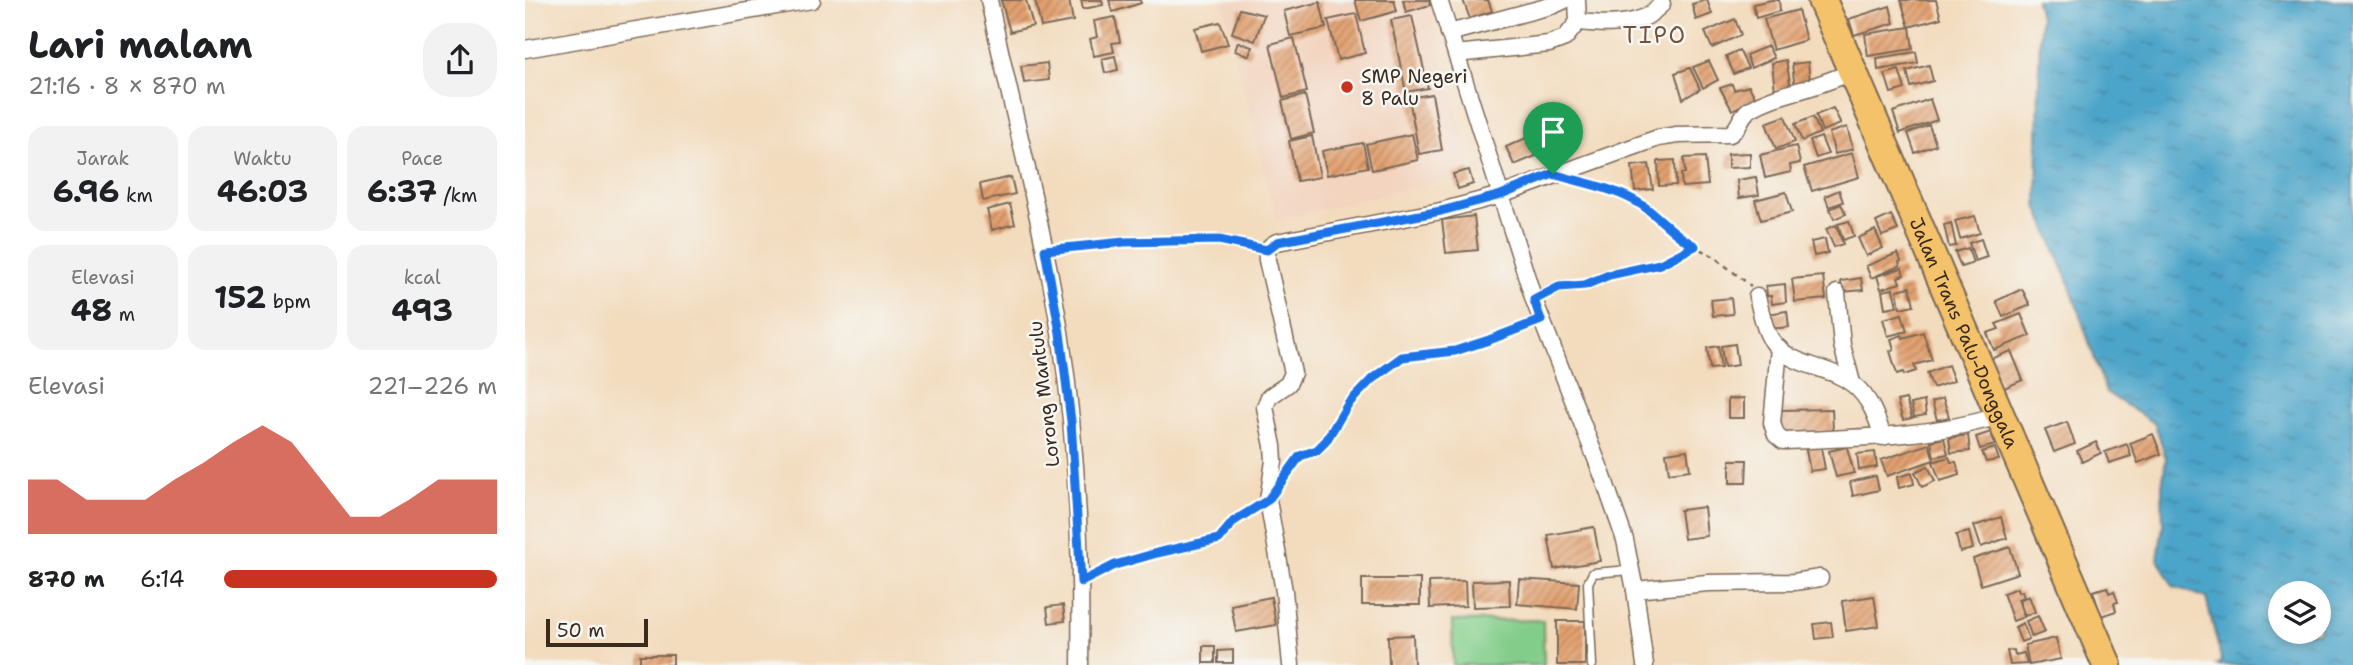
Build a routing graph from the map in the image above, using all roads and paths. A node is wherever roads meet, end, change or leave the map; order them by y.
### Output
1 (812, 0) edge
2 (989, 0) edge
3 (1439, 0) edge
4 (1565, 0) edge
5 (1577, 0) edge
6 (1822, 0) edge
7 (1662, 4) dead end
8 (1578, 22) junction
9 (1449, 33) junction
10 (525, 49) edge
11 (1456, 54) junction
12 (1853, 72) junction
13 (1553, 174) junction
14 (1501, 195) junction
15 (1695, 246) junction
16 (1045, 250) junction
17 (1267, 250) junction
18 (1837, 293) dead end
19 (1757, 297) joint
20 (1534, 300) junction
21 (1541, 320) junction
22 (1779, 348) junction
23 (1852, 383) junction
24 (1999, 416) junction
25 (1883, 437) junction
26 (1268, 500) junction
27 (1631, 570) junction
28 (1820, 578) dead end
29 (1081, 582) junction
30 (1635, 590) junction
31 (1080, 665) edge
32 (1291, 665) edge
33 (1592, 665) edge
34 (1645, 665) edge
35 (2107, 665) edge

1 - 10 street
2 - 16 street, Lorong Mantulu
3 - 9 street
4 - 9 street
5 - 8 street
6 - 12 highway, Jalan Trans Palu-Donggala
7 - 8 street
8 - 11 street
9 - 11 street
11 - 14 street
12 - 13 street
12 - 24 highway, Jalan Trans Palu-Donggala
13 - 14 street
13 - 15 path
14 - 17 street
14 - 20 street
15 - 19 path
15 - 20 path
16 - 17 path
16 - 29 street, Lorong Mantulu
17 - 26 street
18 - 23 street
19 - 22 street
20 - 21 street
21 - 26 path
21 - 27 street
22 - 23 street
22 - 25 street
23 - 25 street
24 - 25 street
24 - 35 highway, Jalan Trans Palu-Donggala
26 - 29 path
26 - 32 street
27 - 30 street
27 - 33 lane
28 - 30 street
29 - 31 street, Lorong Mantulu
30 - 34 street

